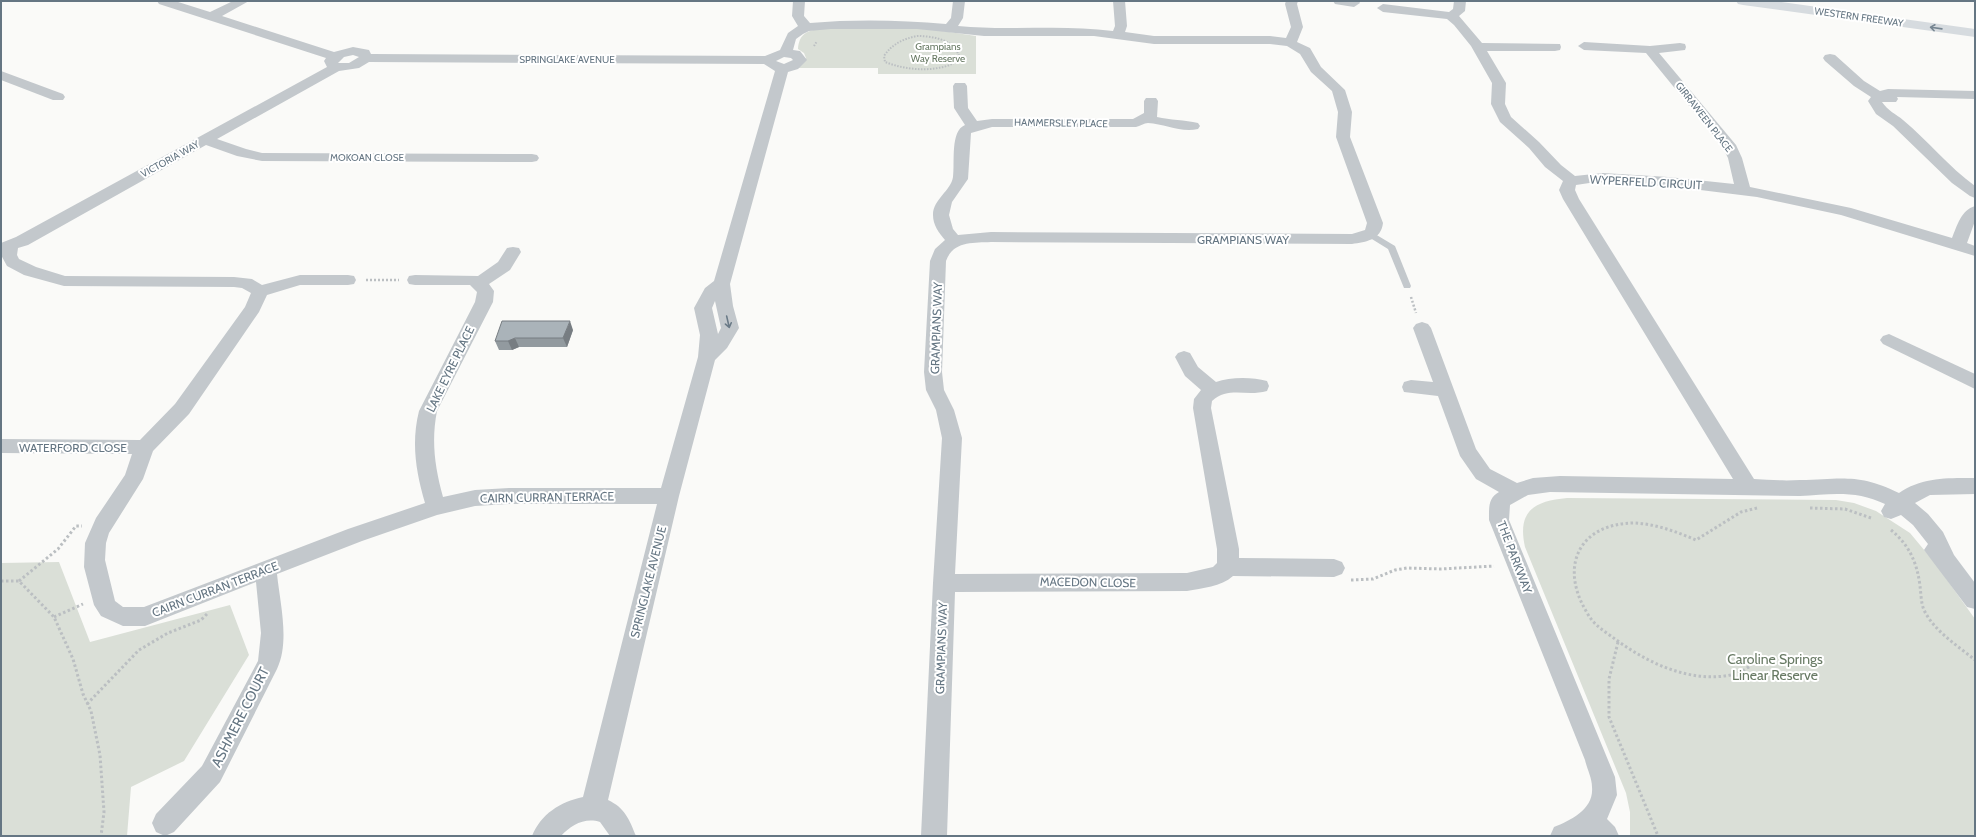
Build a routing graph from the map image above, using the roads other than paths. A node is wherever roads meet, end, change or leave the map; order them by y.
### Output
1 (163, 1) edge
2 (243, 1) edge
3 (799, 1) edge
4 (958, 1) edge
5 (1119, 1) edge
6 (1292, 1) edge
7 (1339, 1) edge
8 (1460, 1) edge
9 (1743, 1) edge
10 (1354, 3) dead end
11 (1383, 8) dead end
12 (1451, 16) junction
13 (210, 17) junction
14 (807, 28) junction
15 (950, 28) junction
16 (1975, 33) edge
17 (1118, 35) junction
18 (1290, 43) junction
19 (1477, 46) junction
20 (1584, 46) dead end
21 (1555, 47) dead end
22 (1680, 47) dead end
23 (1650, 50) junction
24 (786, 52) junction
25 (1830, 58) dead end
26 (768, 60) junction
27 (336, 62) junction
28 (782, 68) junction
29 (1, 75) edge
30 (960, 86) dead end
31 (1975, 95) edge
32 (58, 98) dead end
33 (1884, 98) junction
34 (1150, 101) dead end
35 (1147, 119) junction
36 (974, 126) junction
37 (1193, 126) dead end
38 (206, 140) junction
39 (532, 158) dead end
40 (1573, 180) junction
41 (1743, 190) junction
42 (1975, 193) edge
43 (1975, 211) edge
44 (1370, 234) junction
45 (955, 241) junction
46 (1958, 245) junction
47 (6, 246) edge
48 (1975, 251) edge
49 (513, 252) dead end
50 (348, 280) road end
51 (415, 280) road end
52 (479, 283) junction
53 (1407, 286) road end
54 (260, 291) junction
55 (1422, 328) road end
56 (1889, 340) dead end
57 (1184, 357) dead end
58 (1975, 382) edge
59 (1260, 386) dead end
60 (1411, 388) dead end
61 (1213, 390) junction
62 (1445, 390) junction
63 (1, 446) edge
64 (145, 447) junction
65 (1975, 486) edge
66 (1748, 487) junction
67 (1515, 491) junction
68 (669, 496) junction
69 (436, 507) junction
70 (1888, 515) junction
71 (1228, 567) junction
72 (266, 570) junction
73 (1340, 574) road end
74 (944, 582) junction
75 (1975, 600) edge
76 (593, 808) junction
77 (165, 823) dead end
78 (1598, 828) edge
79 (545, 836) edge
80 (623, 836) edge
81 (934, 836) edge
82 (1563, 836) edge

1 - 13 street
2 - 13 street
3 - 14 street
4 - 15 street
5 - 17 street
6 - 18 street
7 - 10 street
8 - 12 street
16 -> 9 highway, WESTERN FREEWAY
11 - 12 street
12 - 19 street
13 - 27 street
14 - 15 street
14 - 24 street
15 - 17 street
17 - 18 street
18 - 44 street
19 - 21 street
19 - 40 street
20 - 23 street
22 - 23 street
23 - 41 street, GIRRAWEEN PLACE
24 - 26 street
24 - 28 street
25 - 33 street
26 - 27 street, SPRINGLAKE AVENUE
26 - 28 street
27 - 38 street, VICTORIA WAY
28 - 68 street, SPRINGLAKE AVENUE
29 - 32 street
30 - 36 street
31 - 33 street
33 - 42 street
34 - 35 street
35 - 36 street, HAMMERSLEY PLACE
35 - 37 street, HAMMERSLEY PLACE
36 - 45 street
38 - 39 street, MOKOAN CLOSE
38 - 47 street, VICTORIA WAY
40 - 41 street, WYPERFELD CIRCUIT
40 - 66 street, WYPERFELD CIRCUIT
41 - 46 street, WYPERFELD CIRCUIT
43 - 46 street
44 - 45 street, GRAMPIANS WAY
44 - 53 lane
45 - 74 street, GRAMPIANS WAY
46 - 48 street, WYPERFELD CIRCUIT
47 - 54 street
49 - 52 street
50 - 54 street
51 - 52 street
52 - 69 street, LAKE EYRE PLACE
54 - 64 street, CAIRN CURRAN TERRACE
55 - 62 street
56 - 58 street
57 - 61 street
59 - 61 street
60 - 62 street
61 - 71 street
62 - 67 street
63 - 64 street, WATERFORD CLOSE
64 - 72 street, CAIRN CURRAN TERRACE
65 - 70 street
66 - 67 street, THE PARKWAY
66 - 70 street, THE PARKWAY
67 - 78 street, THE PARKWAY
68 - 69 street, CAIRN CURRAN TERRACE
68 - 76 street, SPRINGLAKE AVENUE
69 - 72 street, CAIRN CURRAN TERRACE
70 - 75 street, THE PARKWAY
71 - 73 street
71 - 74 street, MACEDON CLOSE
72 - 77 street, ASHMERE COURT
74 - 81 street, GRAMPIANS WAY
76 - 79 street
76 - 80 street
78 - 82 street, THE PARKWAY

